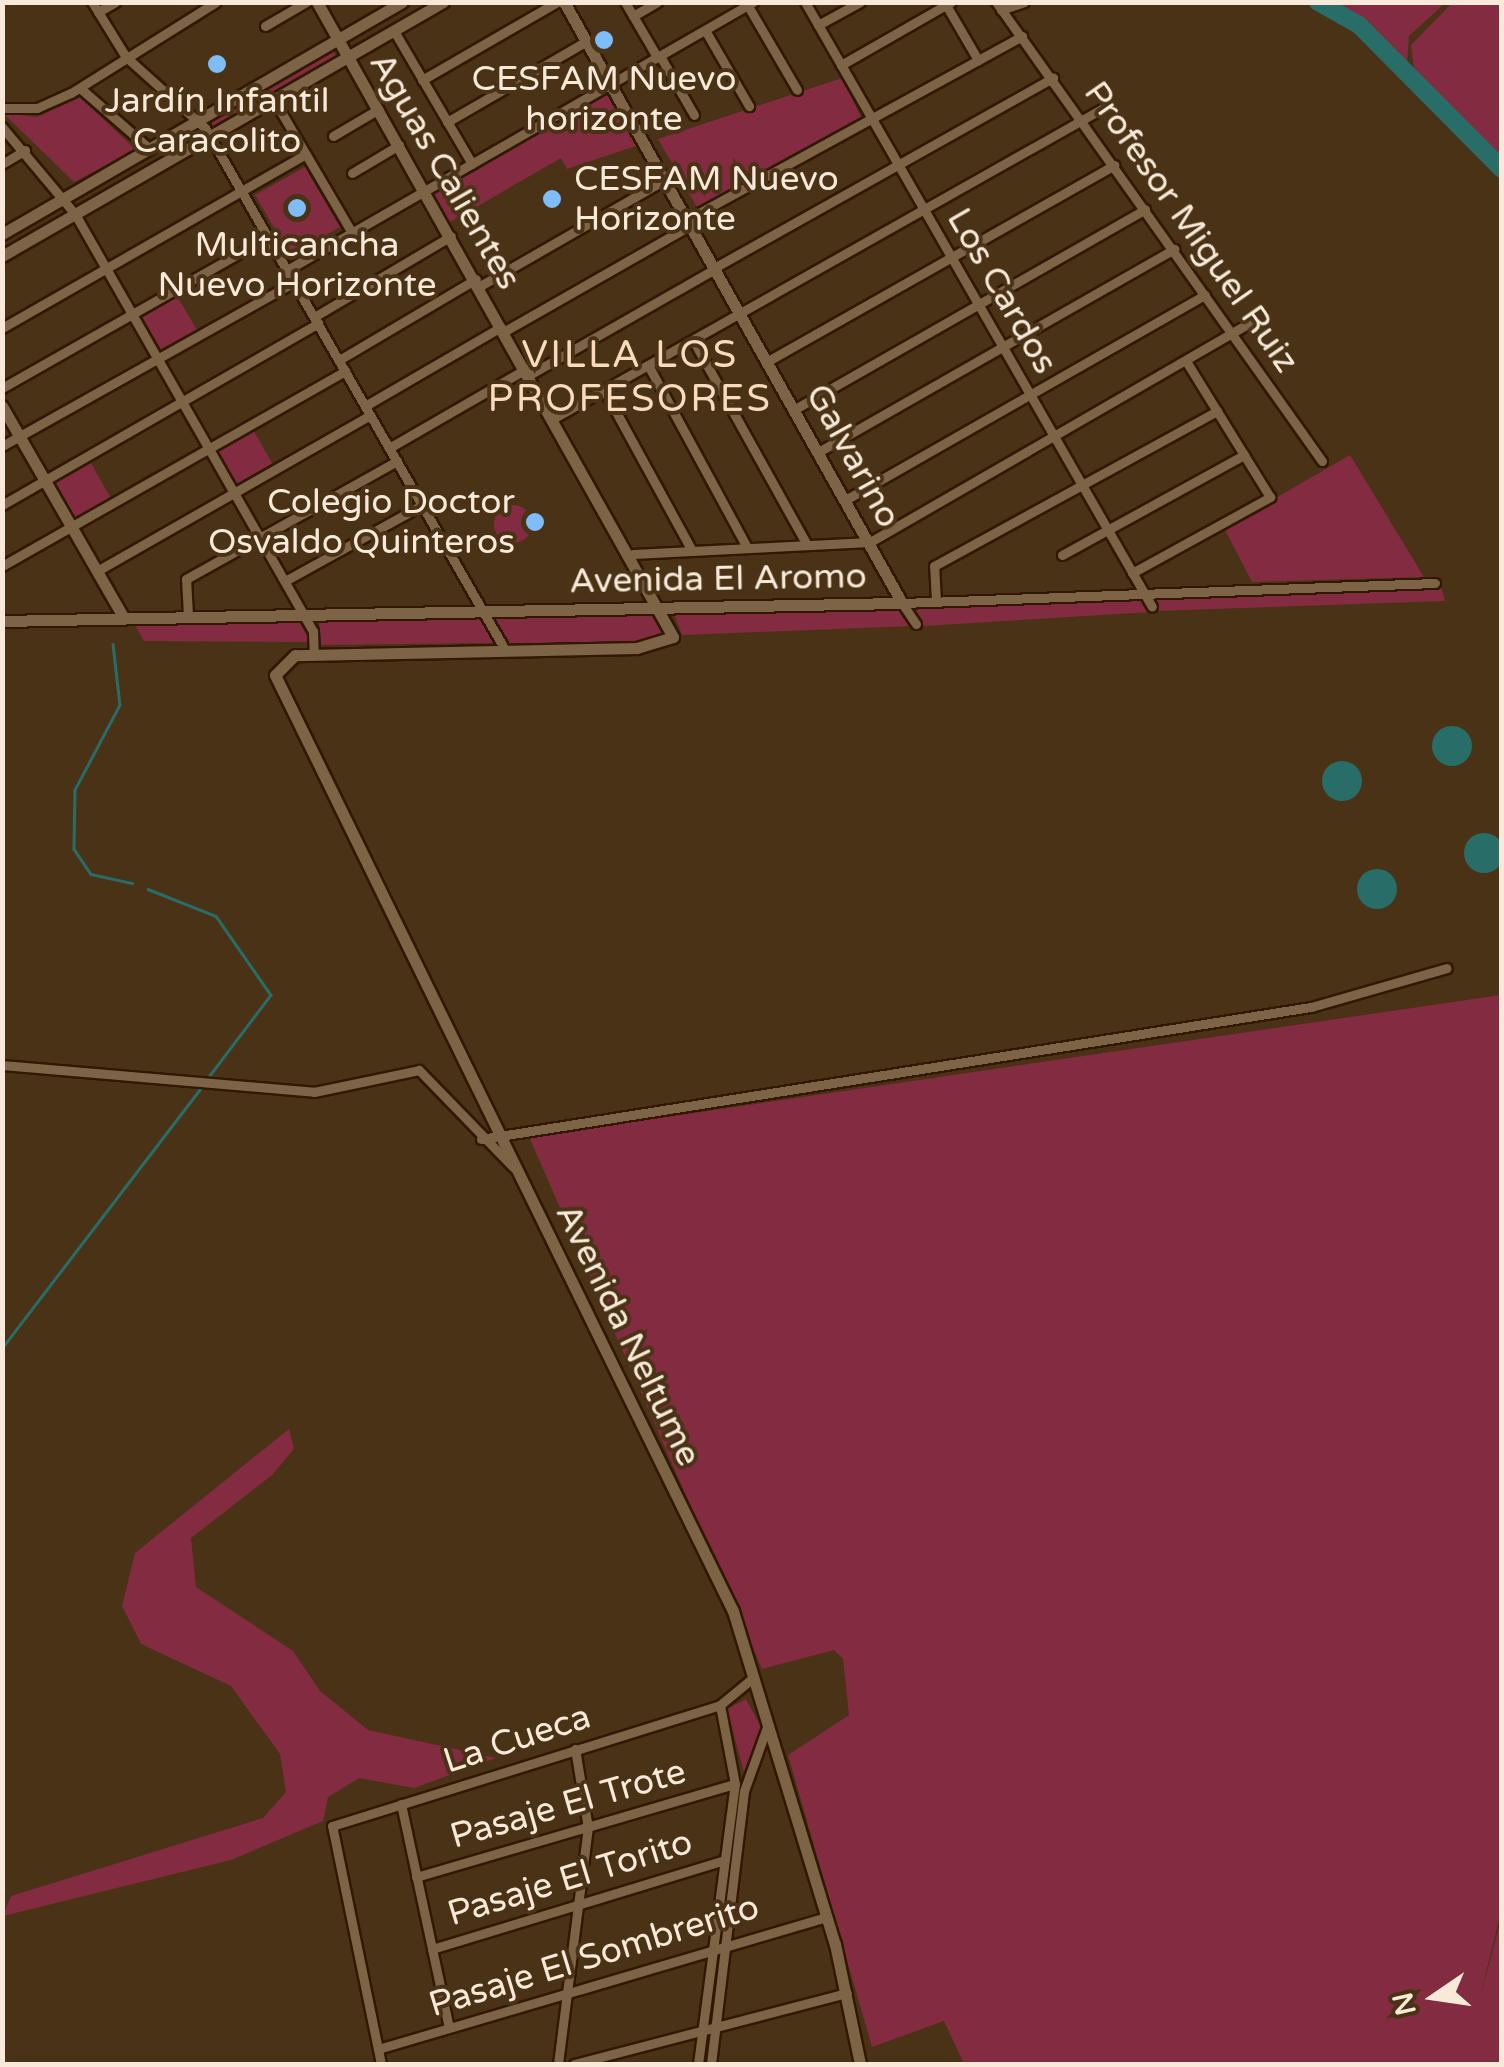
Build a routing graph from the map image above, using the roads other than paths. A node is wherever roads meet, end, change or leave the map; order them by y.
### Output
1 (115, 2) edge
2 (216, 2) edge
3 (306, 2) edge
4 (316, 2) edge
5 (402, 2) edge
6 (444, 2) edge
7 (560, 2) edge
8 (625, 2) edge
9 (657, 2) edge
10 (805, 2) edge
11 (860, 2) edge
12 (1024, 2) edge
13 (750, 4) edge
14 (948, 4) edge
15 (998, 6) edge
16 (95, 7) edge
17 (633, 16) junction
18 (265, 26) dead end
19 (818, 26) junction
20 (704, 30) junction
21 (394, 31) junction
22 (1022, 36) junction
23 (338, 39) junction
24 (586, 41) junction
25 (126, 57) junction
26 (349, 57) junction
27 (659, 57) junction
28 (978, 60) junction
29 (841, 64) junction
30 (1053, 78) junction
31 (422, 80) junction
32 (611, 84) junction
33 (80, 88) junction
34 (797, 90) dead end
35 (274, 100) junction
36 (749, 106) dead end
37 (1105, 107) dead end
38 (2, 108) edge
39 (378, 109) junction
40 (694, 115) dead end
41 (200, 120) junction
42 (872, 120) junction
43 (1084, 121) junction
44 (448, 122) junction
45 (2, 127) edge
46 (210, 136) junction
47 (333, 136) dead end
48 (399, 145) junction
49 (150, 149) junction
50 (25, 150) junction
51 (306, 154) junction
52 (2, 164) edge
53 (472, 164) junction
54 (1114, 164) junction
55 (898, 165) junction
56 (352, 173) dead end
57 (666, 180) junction
58 (426, 190) junction
59 (242, 191) junction
60 (65, 198) junction
61 (1146, 209) junction
62 (924, 210) junction
63 (75, 214) junction
64 (690, 222) junction
65 (352, 233) junction
66 (2, 234) edge
67 (452, 236) junction
68 (268, 237) junction
69 (1174, 249) junction
70 (2, 256) edge
71 (951, 257) junction
72 (715, 268) junction
73 (106, 269) junction
74 (287, 270) junction
75 (294, 282) junction
76 (478, 283) junction
77 (1206, 295) junction
78 (978, 304) junction
79 (133, 314) junction
80 (740, 314) junction
81 (316, 320) junction
82 (1256, 320) dead end
83 (2, 328) edge
84 (504, 329) junction
85 (1233, 334) junction
86 (693, 340) junction
87 (1002, 347) junction
88 (158, 359) junction
89 (339, 360) junction
90 (768, 361) junction
91 (1186, 361) junction
92 (648, 366) junction
93 (345, 371) junction
94 (528, 372) junction
95 (2, 388) edge
96 (604, 390) junction
97 (1030, 394) junction
98 (182, 402) junction
99 (2, 406) edge
100 (796, 409) junction
101 (367, 410) junction
102 (1217, 411) junction
103 (554, 418) junction
104 (1053, 435) junction
105 (20, 437) junction
106 (2, 446) edge
107 (389, 448) junction
108 (210, 450) junction
109 (820, 451) junction
110 (1244, 455) junction
111 (397, 461) junction
112 (1322, 461) dead end
113 (45, 480) junction
114 (1083, 487) junction
115 (235, 494) junction
116 (847, 499) junction
117 (422, 504) junction
118 (2, 505) edge
119 (72, 527) junction
120 (1108, 531) junction
121 (260, 538) junction
122 (870, 542) junction
123 (806, 543) junction
124 (747, 547) junction
125 (692, 550) junction
126 (632, 554) junction
127 (1062, 555) dead end
128 (2, 566) edge
129 (97, 570) junction
130 (1132, 574) junction
131 (285, 581) junction
132 (1435, 583) dead end
133 (1142, 590) junction
134 (936, 601) junction
135 (902, 603) junction
136 (660, 607) junction
137 (1152, 607) dead end
138 (484, 611) junction
139 (303, 613) junction
140 (188, 616) junction
141 (124, 618) junction
142 (2, 621) edge
143 (916, 624) dead end
144 (672, 629) joint
145 (504, 648) junction
146 (314, 654) junction
147 (282, 660) joint
148 (1448, 968) dead end
149 (2, 1065) edge
150 (498, 1136) junction
151 (481, 1140) junction
152 (514, 1168) junction
153 (754, 1677) junction
154 (720, 1705) junction
155 (767, 1727) junction
156 (574, 1749) junction
157 (735, 1784) junction
158 (401, 1804) junction
159 (588, 1828) junction
160 (725, 1860) junction
161 (416, 1876) junction
162 (578, 1906) junction
163 (826, 1917) junction
164 (724, 1942) junction
165 (712, 1945) junction
166 (432, 1949) junction
167 (566, 1989) junction
168 (846, 1992) junction
169 (710, 2025) junction
170 (449, 2027) junction
171 (378, 2049) junction
172 (381, 2064) edge
173 (558, 2064) edge
174 (574, 2064) edge
175 (698, 2064) edge
176 (711, 2064) edge
177 (858, 2064) edge

1 - 16 street
2 - 25 street
3 - 18 street
4 - 23 street, Aguas Calientes
5 - 23 street
6 - 21 street
7 - 24 street, Galvarino
7 - 31 street
8 - 17 street
9 - 17 street
10 - 19 street, Los Cardos
11 - 19 street
12 - 15 street
13 - 20 street
13 - 34 street
14 - 28 street
14 - 29 street
15 - 22 street, Profesor Miguel Ruiz
16 - 25 street
17 - 27 street
19 - 29 street, Los Cardos
20 - 27 street
20 - 36 street
21 - 26 street
21 - 31 street
22 - 28 street
22 - 30 street, Profesor Miguel Ruiz
23 - 26 street, Aguas Calientes
23 - 41 street
24 - 32 street, Galvarino
24 - 44 street
25 - 33 street
25 - 41 street
26 - 35 street
26 - 39 street, Aguas Calientes
27 - 32 street
27 - 40 street
28 - 42 street
29 - 42 street, Los Cardos
30 - 43 street, Profesor Miguel Ruiz
30 - 55 street
31 - 44 street
32 - 53 street
32 - 57 street, Galvarino
33 - 38 street
33 - 49 street
35 - 46 street
35 - 51 street
37 - 43 street
39 - 47 street
39 - 48 street, Aguas Calientes
41 - 46 street
41 - 49 street
42 - 55 street, Los Cardos
42 - 64 street
43 - 54 street, Profesor Miguel Ruiz
43 - 62 street
44 - 53 street
45 - 50 street
46 - 59 street
46 - 63 street
48 - 56 street
48 - 58 street, Aguas Calientes
49 - 60 street
50 - 52 street
50 - 60 street
51 - 59 street
51 - 65 street
53 - 58 street
54 - 61 street, Profesor Miguel Ruiz
54 - 71 street
55 - 62 street, Los Cardos
55 - 72 street
57 - 64 street, Galvarino
57 - 76 street
58 - 65 street
58 - 67 street, Aguas Calientes
59 - 68 street
59 - 73 street
60 - 63 street
60 - 66 street
61 - 69 street, Profesor Miguel Ruiz
61 - 78 street
62 - 71 street, Los Cardos
62 - 80 street
63 - 70 street
63 - 73 street
64 - 72 street, Galvarino
64 - 84 street
65 - 74 street
67 - 76 street, Aguas Calientes
67 - 81 street
68 - 74 street
68 - 79 street
69 - 77 street, Profesor Miguel Ruiz
69 - 87 street
71 - 78 street, Los Cardos
71 - 90 street
72 - 80 street, Galvarino
72 - 94 street
73 - 79 street
73 - 83 street
74 - 75 street
75 - 81 street
75 - 88 street
76 - 84 street, Aguas Calientes
76 - 89 street
77 - 85 street, Profesor Miguel Ruiz
77 - 97 street
78 - 87 street, Los Cardos
78 - 100 street
79 - 88 street
79 - 95 street
80 - 86 street
80 - 90 street, Galvarino
81 - 89 street
81 - 98 street
82 - 85 street
84 - 94 street, Aguas Calientes
84 - 101 street
85 - 91 street
85 - 112 street, Profesor Miguel Ruiz
86 - 92 street
86 - 123 street
87 - 97 street, Los Cardos
87 - 109 street
88 - 98 street
88 - 105 street
89 - 93 street
90 - 100 street, Galvarino
91 - 102 street
91 - 104 street
92 - 96 street
92 - 124 street
93 - 101 street
93 - 108 street
94 - 103 street, Aguas Calientes
94 - 107 street
96 - 103 street
96 - 125 street
97 - 104 street, Los Cardos
97 - 116 street
98 - 108 street
98 - 113 street
99 - 105 street
100 - 109 street, Galvarino
101 - 107 street
101 - 115 street
102 - 110 street
102 - 114 street
103 - 126 street, Aguas Calientes
104 - 114 street, Los Cardos
104 - 122 street
105 - 106 street
105 - 113 street
107 - 111 street
108 - 115 street
108 - 119 street
109 - 116 street, Galvarino
110 - 120 street
110 - 130 street
111 - 117 street
111 - 121 street
113 - 118 street
113 - 119 street
114 - 120 street, Los Cardos
114 - 134 street
115 - 121 street
115 - 129 street
116 - 122 street, Galvarino
117 - 131 street
117 - 138 street
119 - 128 street
119 - 129 street
120 - 127 street
120 - 130 street, Los Cardos
121 - 131 street
121 - 140 street
122 - 123 street
122 - 135 street, Galvarino
123 - 124 street
124 - 125 street
125 - 126 street
126 - 136 street, Aguas Calientes
129 - 141 street
130 - 133 street, Los Cardos
131 - 139 street
132 - 133 street, Avenida El Aromo
133 - 134 street, Avenida El Aromo
133 - 137 street, Los Cardos
134 - 135 street, Avenida El Aromo
135 - 136 street, Avenida El Aromo
135 - 143 street, Galvarino
136 - 138 street, Avenida El Aromo
136 - 144 street, Aguas Calientes
138 - 139 street, Avenida El Aromo
138 - 145 street
139 - 140 street, Avenida El Aromo
139 - 146 street
140 - 141 street, Avenida El Aromo
141 - 142 street, Avenida El Aromo
144 - 145 street, Avenida El Aromo
145 - 146 street, Avenida El Aromo
146 - 147 street, Avenida El Aromo
147 - 150 street, Avenida Neltume
148 - 150 street
149 - 151 street
150 - 151 street
150 - 152 street, Avenida Neltume
151 - 152 street
152 - 153 street, Avenida Neltume
153 - 154 street
153 - 155 street, Avenida Neltume
154 - 156 street, La Cueca
154 - 157 street
155 - 163 street, Avenida Neltume
155 - 164 street
156 - 158 street, La Cueca
156 - 159 street
157 - 159 street, Pasaje El Trote
157 - 160 street
158 - 161 street
158 - 171 street, La Cueca
159 - 161 street, Pasaje El Trote
159 - 162 street
160 - 162 street, Pasaje El Torito
160 - 165 street
161 - 166 street
162 - 166 street, Pasaje El Torito
162 - 167 street
163 - 164 street, Pasaje El Sombrerito
163 - 168 street, Avenida Neltume
164 - 165 street, Pasaje El Sombrerito
164 - 169 street
165 - 167 street, Pasaje El Sombrerito
165 - 169 street
166 - 170 street
167 - 170 street, Pasaje El Sombrerito
167 - 173 street
168 - 169 street
168 - 177 street, Avenida Neltume
169 - 174 street
169 - 175 street
169 - 176 street
170 - 171 street, Pasaje El Sombrerito
171 - 172 street

